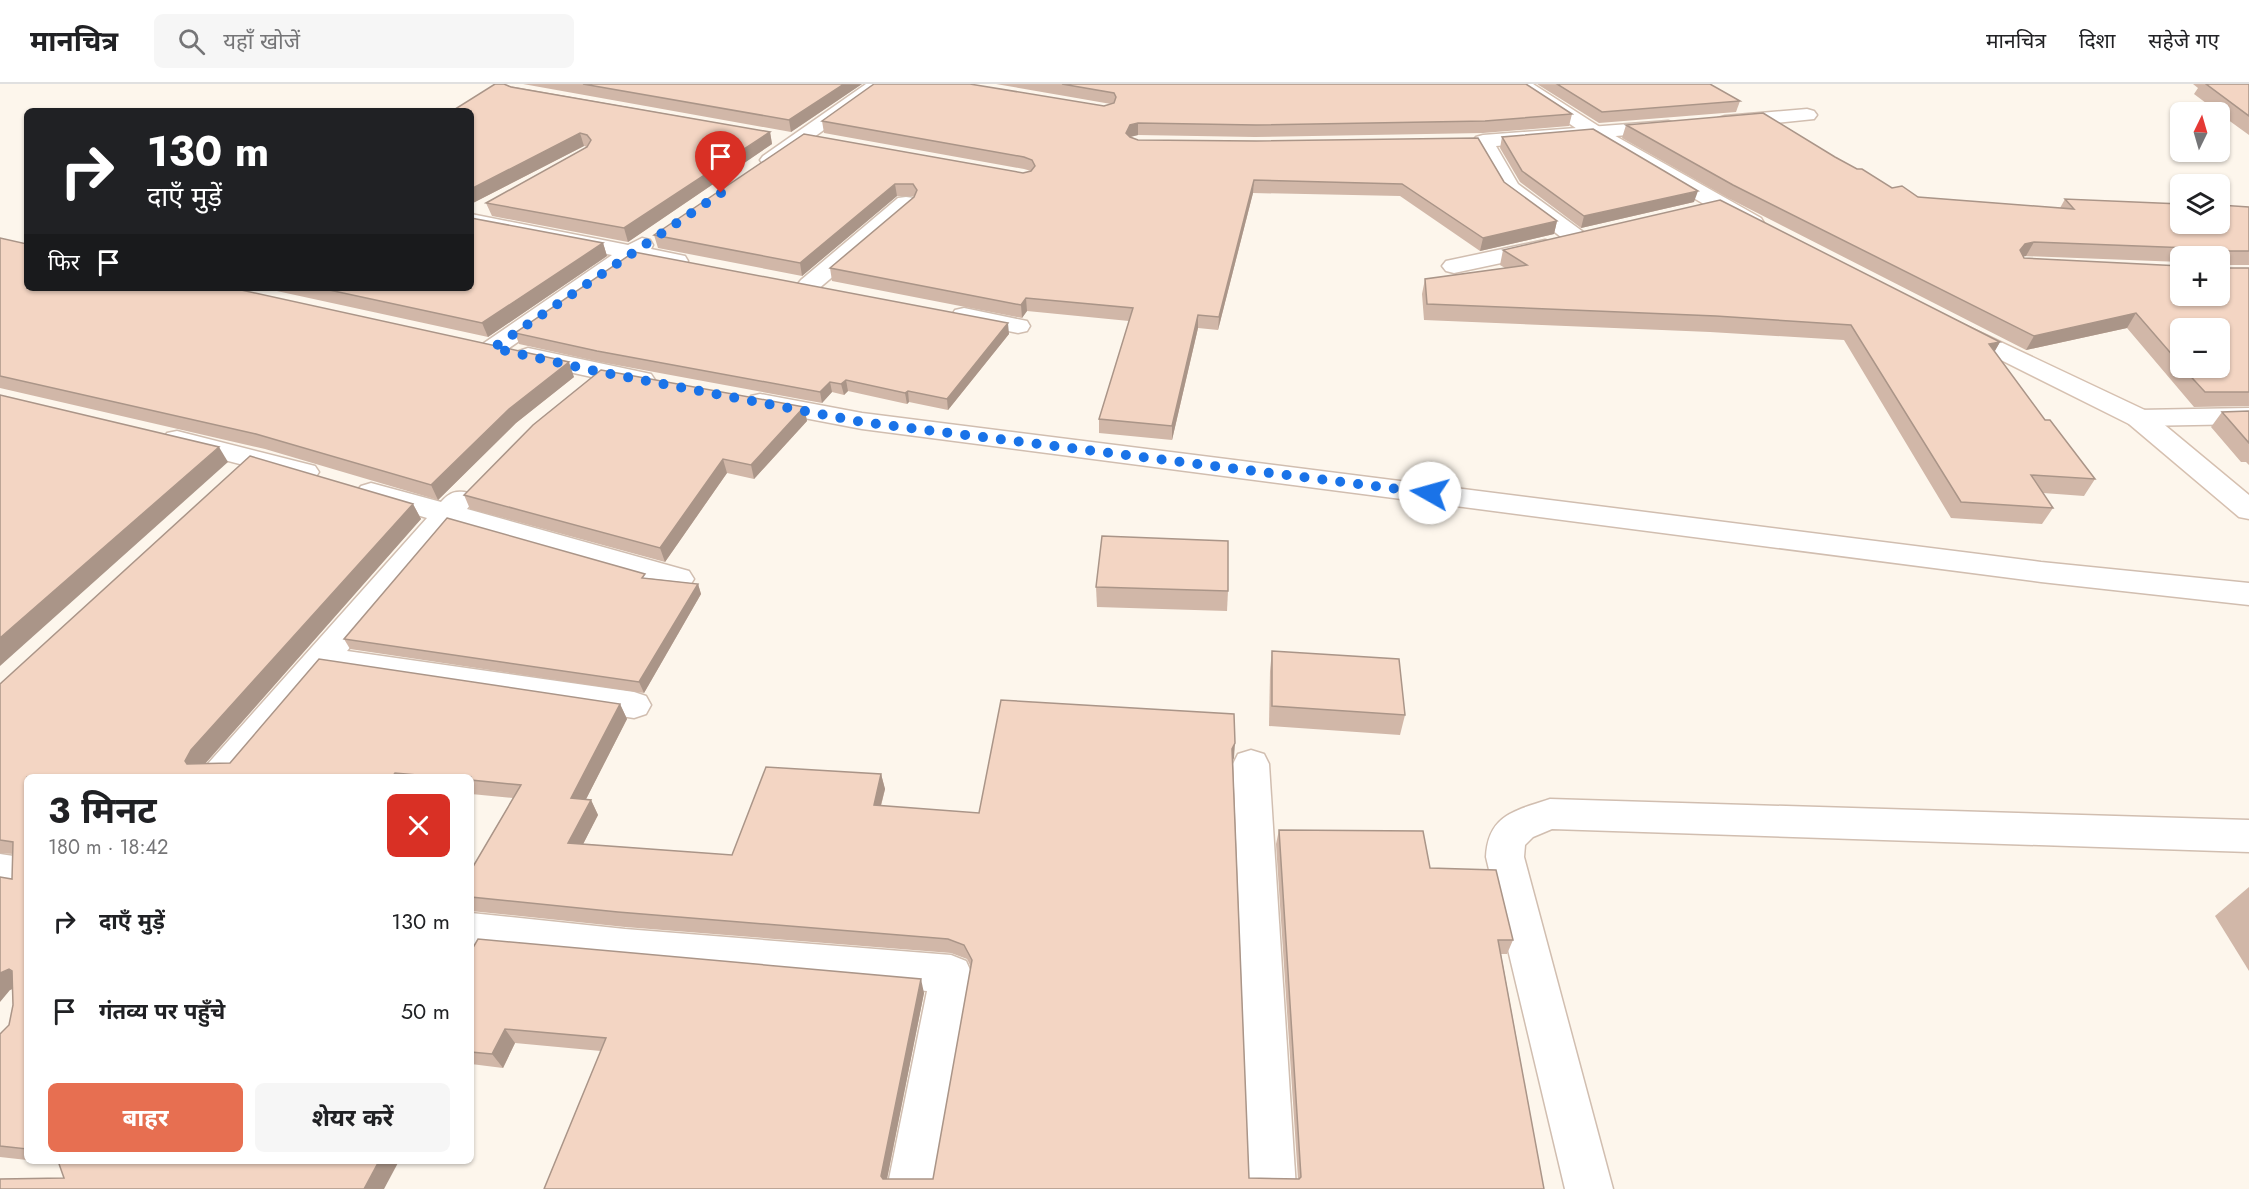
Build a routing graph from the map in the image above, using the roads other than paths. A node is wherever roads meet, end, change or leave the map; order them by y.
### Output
1 (878, 84) edge
2 (1520, 84) edge
3 (1807, 115) dead end
4 (1596, 133) junction
5 (774, 136) edge
6 (801, 139) junction
7 (827, 141) edge
8 (1459, 141) edge
9 (1483, 141) junction
10 (756, 169) edge
11 (906, 203) edge
12 (491, 205) edge
13 (1719, 205) junction
14 (1686, 213) edge
15 (474, 214) edge
16 (474, 222) edge
17 (660, 233) edge
18 (1772, 233) edge
19 (632, 252) junction
20 (698, 265) edge
21 (1454, 266) dead end
22 (832, 290) edge
23 (937, 310) edge
24 (1931, 315) edge
25 (1018, 326) edge
26 (600, 372) junction
27 (668, 385) edge
28 (572, 394) edge
29 (736, 398) edge
30 (2249, 416) edge
31 (2139, 418) junction
32 (150, 432) edge
33 (254, 457) junction
34 (227, 481) edge
35 (478, 481) edge
36 (2249, 510) edge
37 (445, 514) junction
38 (678, 579) edge
39 (2249, 594) edge
40 (320, 659) junction
41 (634, 705) dead end
42 (1251, 764) dead end
43 (221, 774) edge
44 (2249, 836) edge
45 (0, 871) edge
46 (24, 875) edge
47 (474, 931) edge
48 (911, 1189) edge
49 (1272, 1189) edge
50 (1589, 1189) edge

1 - 6 street
2 - 4 street
3 - 4 street
4 - 9 street
4 - 13 street
5 - 6 street
6 - 7 street
6 - 10 street
8 - 9 street
9 - 21 street
11 - 22 street
12 - 15 street
13 - 14 street
13 - 18 street
16 - 19 street
17 - 19 street
19 - 20 street
19 - 26 street
23 - 25 street
24 - 31 street
26 - 27 street
26 - 28 street
29 - 39 street
30 - 31 street
31 - 36 street
32 - 33 street
33 - 34 street
33 - 37 street
35 - 37 street
37 - 38 street
37 - 40 street
40 - 41 street
40 - 43 street
42 - 49 street
44 - 50 street
45 - 46 street
47 - 48 street

